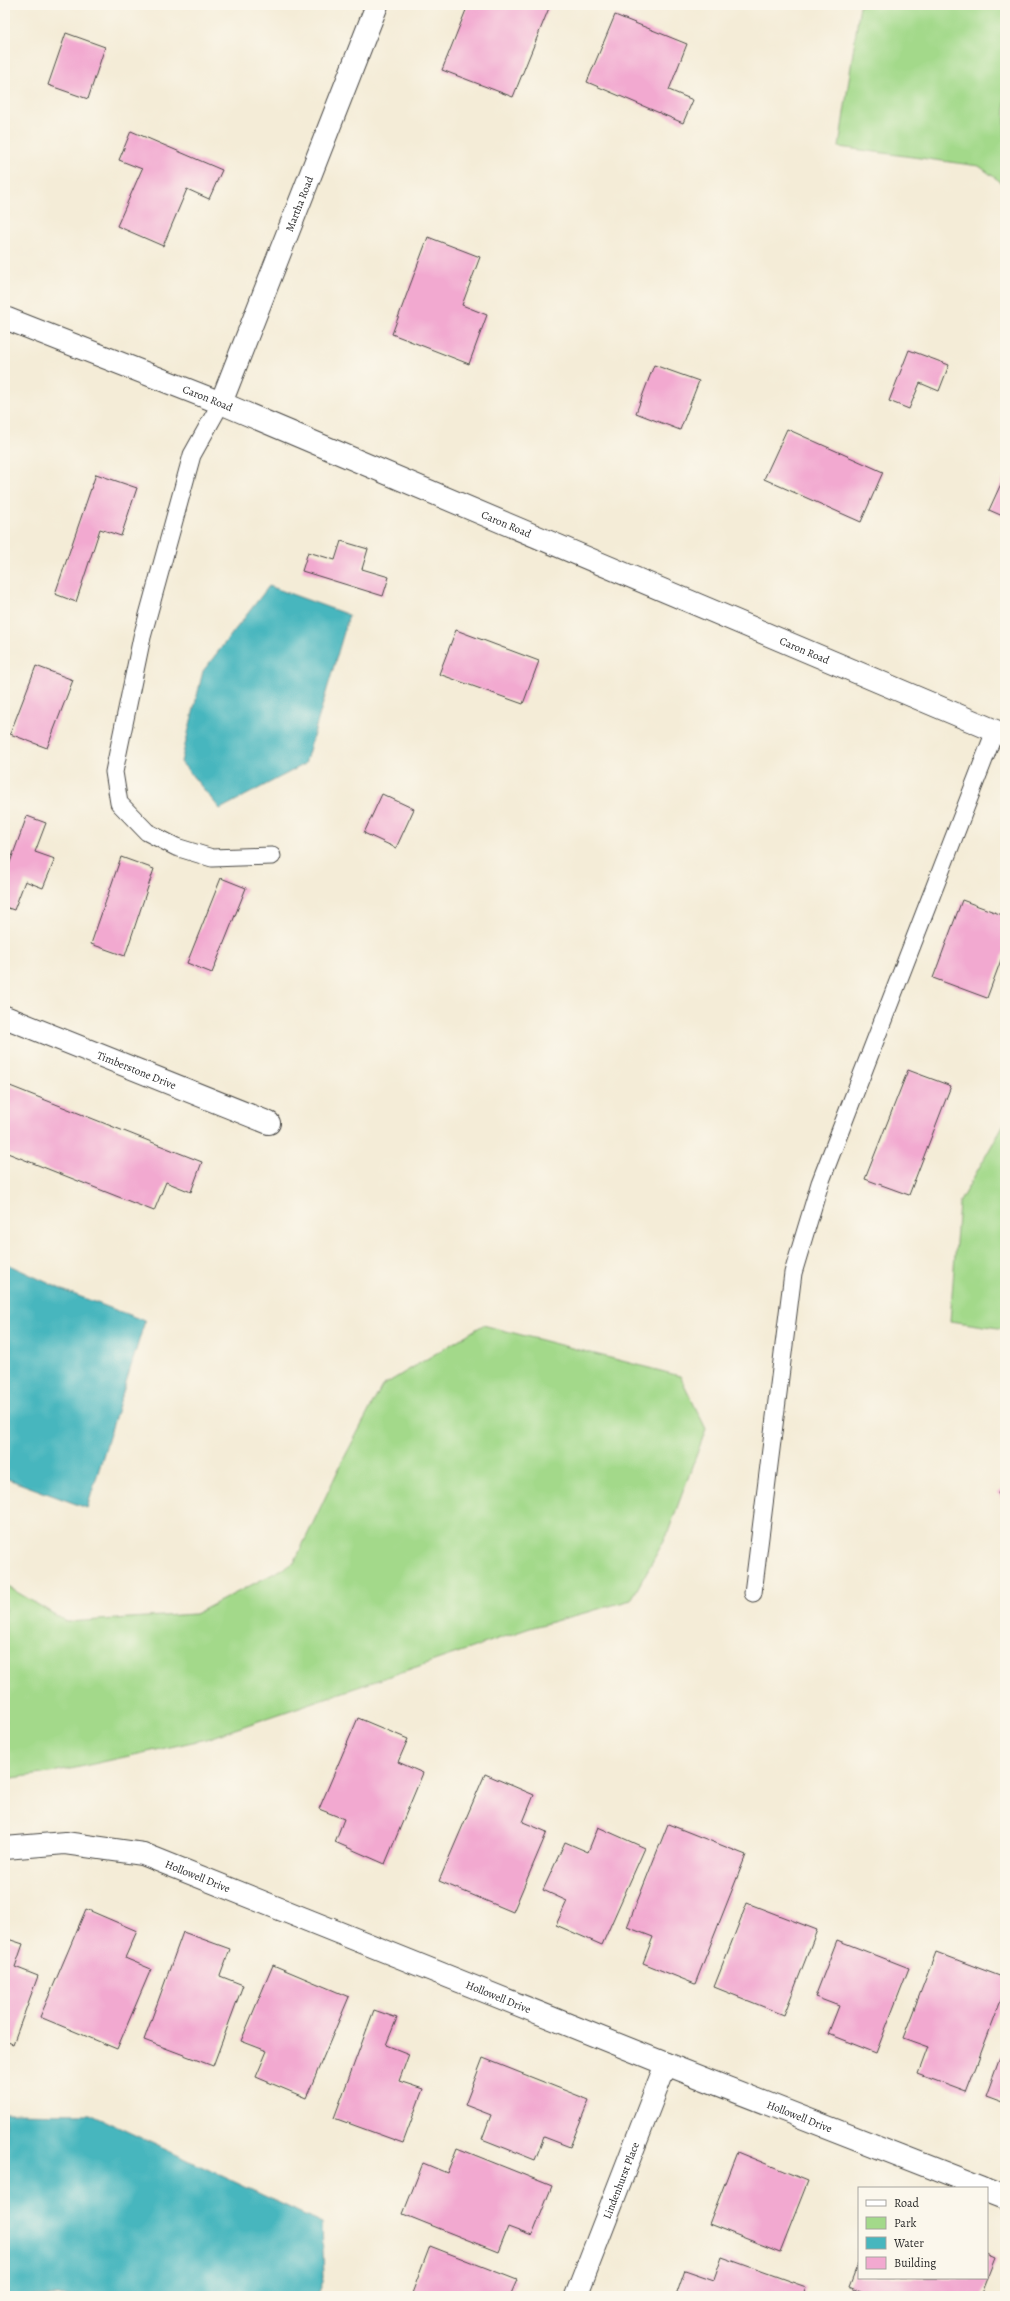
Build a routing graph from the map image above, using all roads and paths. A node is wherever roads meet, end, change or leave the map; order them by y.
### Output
1 (377, 5) edge
2 (5, 318) edge
3 (221, 403) junction
4 (1000, 733) edge
5 (272, 856) dead end
6 (5, 1017) edge
7 (269, 1123) dead end
8 (753, 1593) dead end
9 (5, 1848) edge
10 (666, 2064) junction
11 (980, 2187) edge
12 (988, 2190) edge
13 (1005, 2196) edge
14 (576, 2296) edge

1 - 3 street, Martha Road
2 - 3 street, Caron Road
3 - 4 street, Caron Road
3 - 5 lane
4 - 8 lane
6 - 7 street, Timberstone Drive
9 - 10 street, Hollowell Drive
10 - 11 street, Hollowell Drive
10 - 14 street, Lindenhurst Place
12 - 13 street

